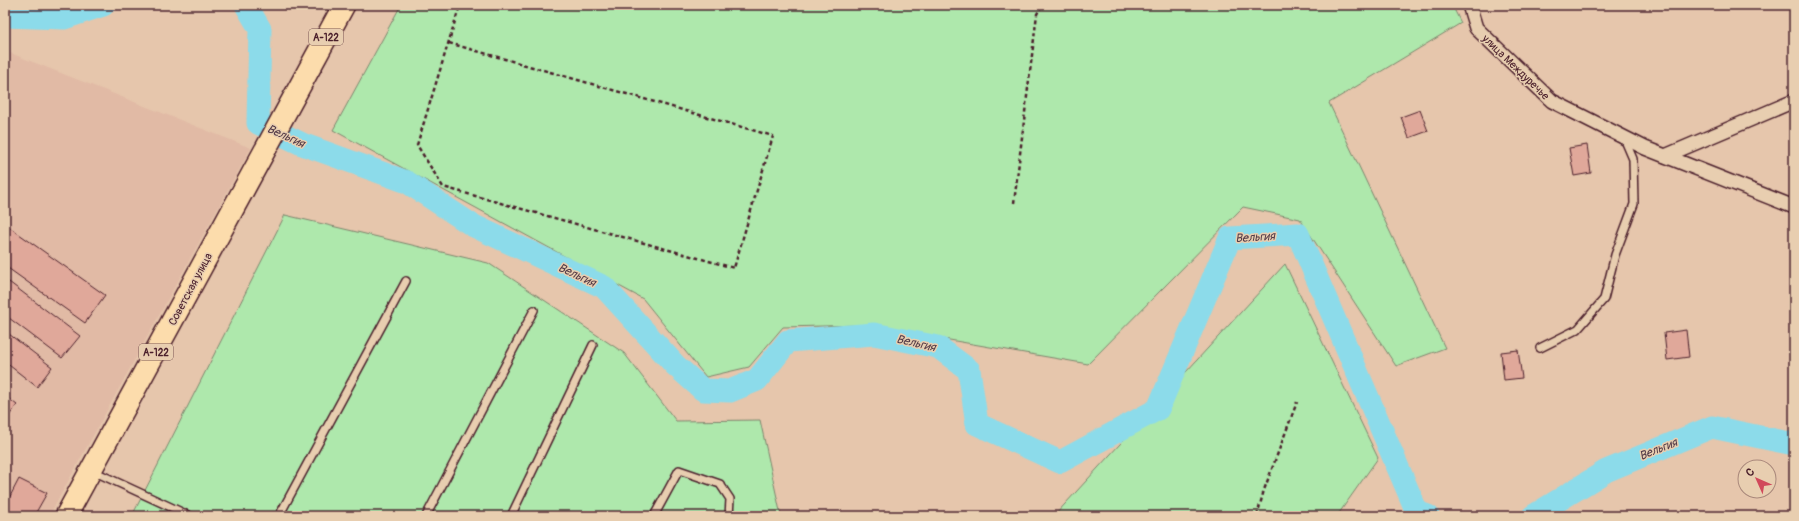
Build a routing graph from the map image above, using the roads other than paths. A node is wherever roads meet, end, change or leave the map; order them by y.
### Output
1 (344, 5) edge
2 (1469, 5) edge
3 (1794, 101) edge
4 (1623, 136) junction
5 (1665, 156) junction
6 (1794, 207) edge
7 (406, 282) dead end
8 (534, 310) dead end
9 (593, 345) dead end
10 (1540, 348) dead end
11 (91, 470) junction
12 (66, 516) edge
13 (190, 516) edge
14 (279, 516) edge
15 (426, 516) edge
16 (511, 516) edge
17 (654, 516) edge
18 (729, 516) edge

1 - 11 main road, Советская улица / А-122
2 - 4 street, улица Междуречье
3 - 5 street
4 - 5 street, улица Междуречье
4 - 10 lane
5 - 6 street, улица Междуречье
7 - 14 lane
8 - 15 lane
9 - 16 lane
11 - 12 main road, Советская улица / А-122
11 - 13 lane
17 - 18 lane

